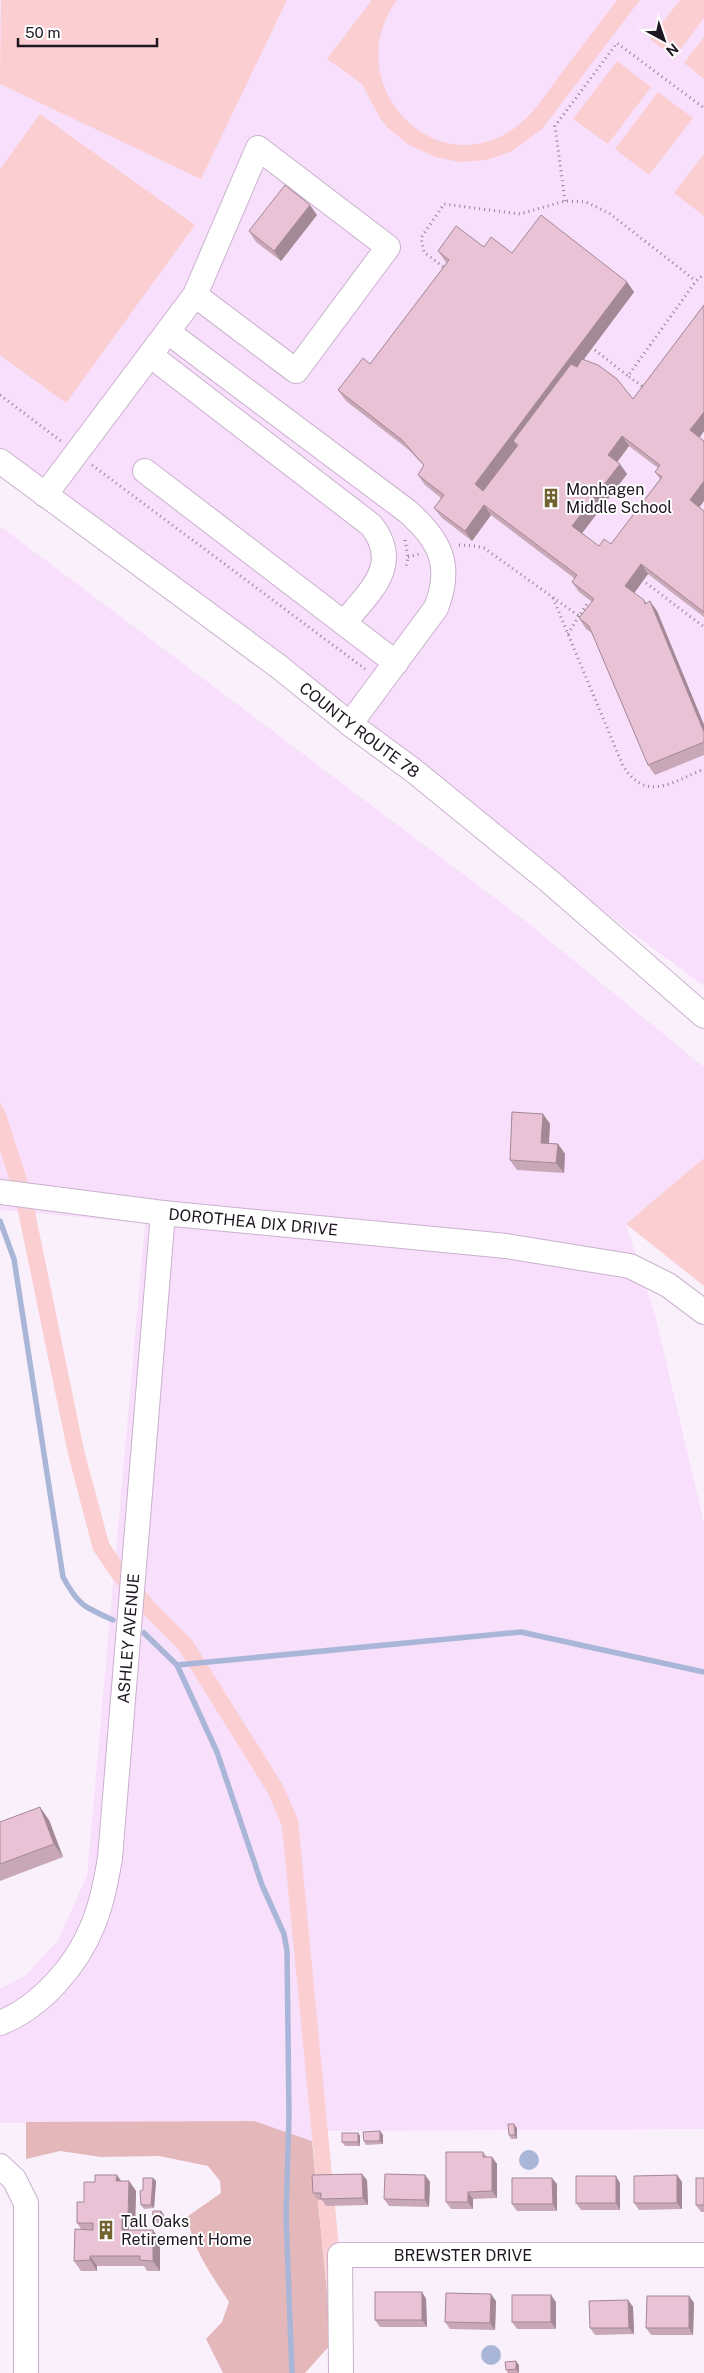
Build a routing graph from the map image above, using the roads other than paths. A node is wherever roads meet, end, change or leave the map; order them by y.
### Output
1 (195, 295) junction
2 (159, 343) junction
3 (0, 461) edge
4 (145, 472) dead end
5 (45, 495) junction
6 (344, 623) junction
7 (396, 663) junction
8 (350, 724) junction
9 (704, 1016) edge
10 (0, 1192) edge
11 (163, 1213) junction
12 (704, 1312) edge
13 (0, 2023) edge
14 (0, 2166) edge
15 (704, 2255) edge
16 (26, 2373) edge
17 (341, 2373) edge

1 - 1 street
1 - 2 street
2 - 5 street
2 - 6 street
2 - 7 street
3 - 5 street, COUNTY ROUTE 78
4 - 6 street
5 - 8 street, COUNTY ROUTE 78
6 - 7 street
7 - 8 street
8 - 9 street, COUNTY ROUTE 78
10 - 11 street, DOROTHEA DIX DRIVE
11 - 12 street, DOROTHEA DIX DRIVE
11 - 13 street, ASHLEY AVENUE
14 - 16 street
15 - 17 street, BREWSTER DRIVE

